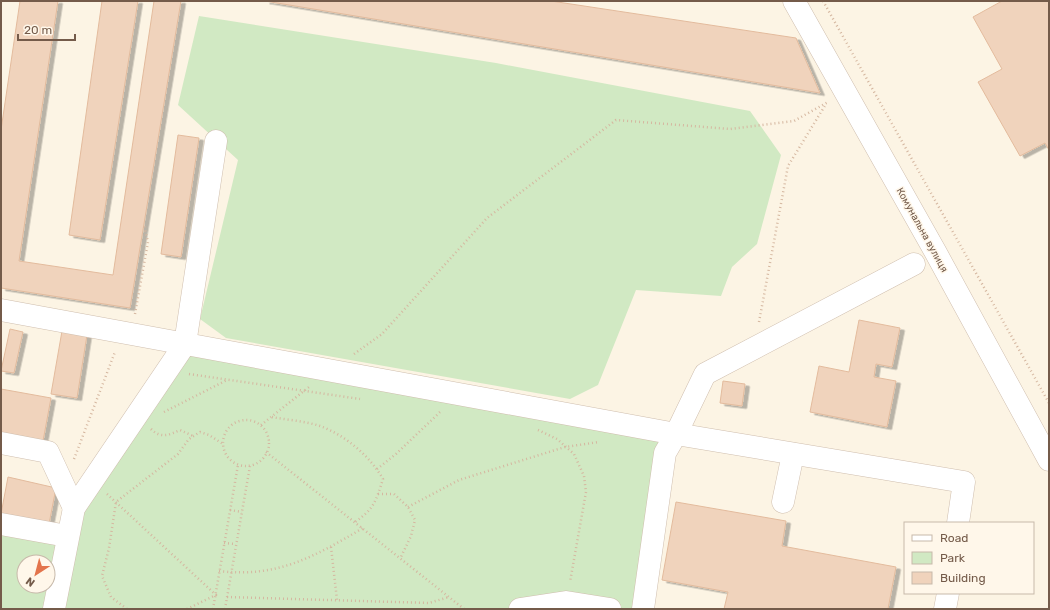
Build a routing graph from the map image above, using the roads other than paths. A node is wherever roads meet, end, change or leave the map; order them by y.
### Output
1 (794, 1) edge
2 (216, 141) dead end
3 (914, 264) dead end
4 (1, 310) edge
5 (185, 344) junction
6 (676, 434) junction
7 (1, 443) edge
8 (793, 454) junction
9 (1049, 460) edge
10 (784, 502) dead end
11 (74, 508) junction
12 (958, 522) edge
13 (1, 524) edge
14 (67, 536) junction
15 (948, 594) edge
16 (54, 609) edge
17 (520, 609) edge
18 (610, 609) edge
19 (643, 609) edge
20 (945, 609) edge

1 - 9 street, Комунальна вулиця
2 - 5 street
3 - 6 street
4 - 5 street
5 - 6 street
5 - 11 street
6 - 8 street
6 - 19 street
7 - 11 street
8 - 10 street
8 - 12 street
11 - 14 street
13 - 14 street
14 - 16 street
15 - 20 street
17 - 18 street

